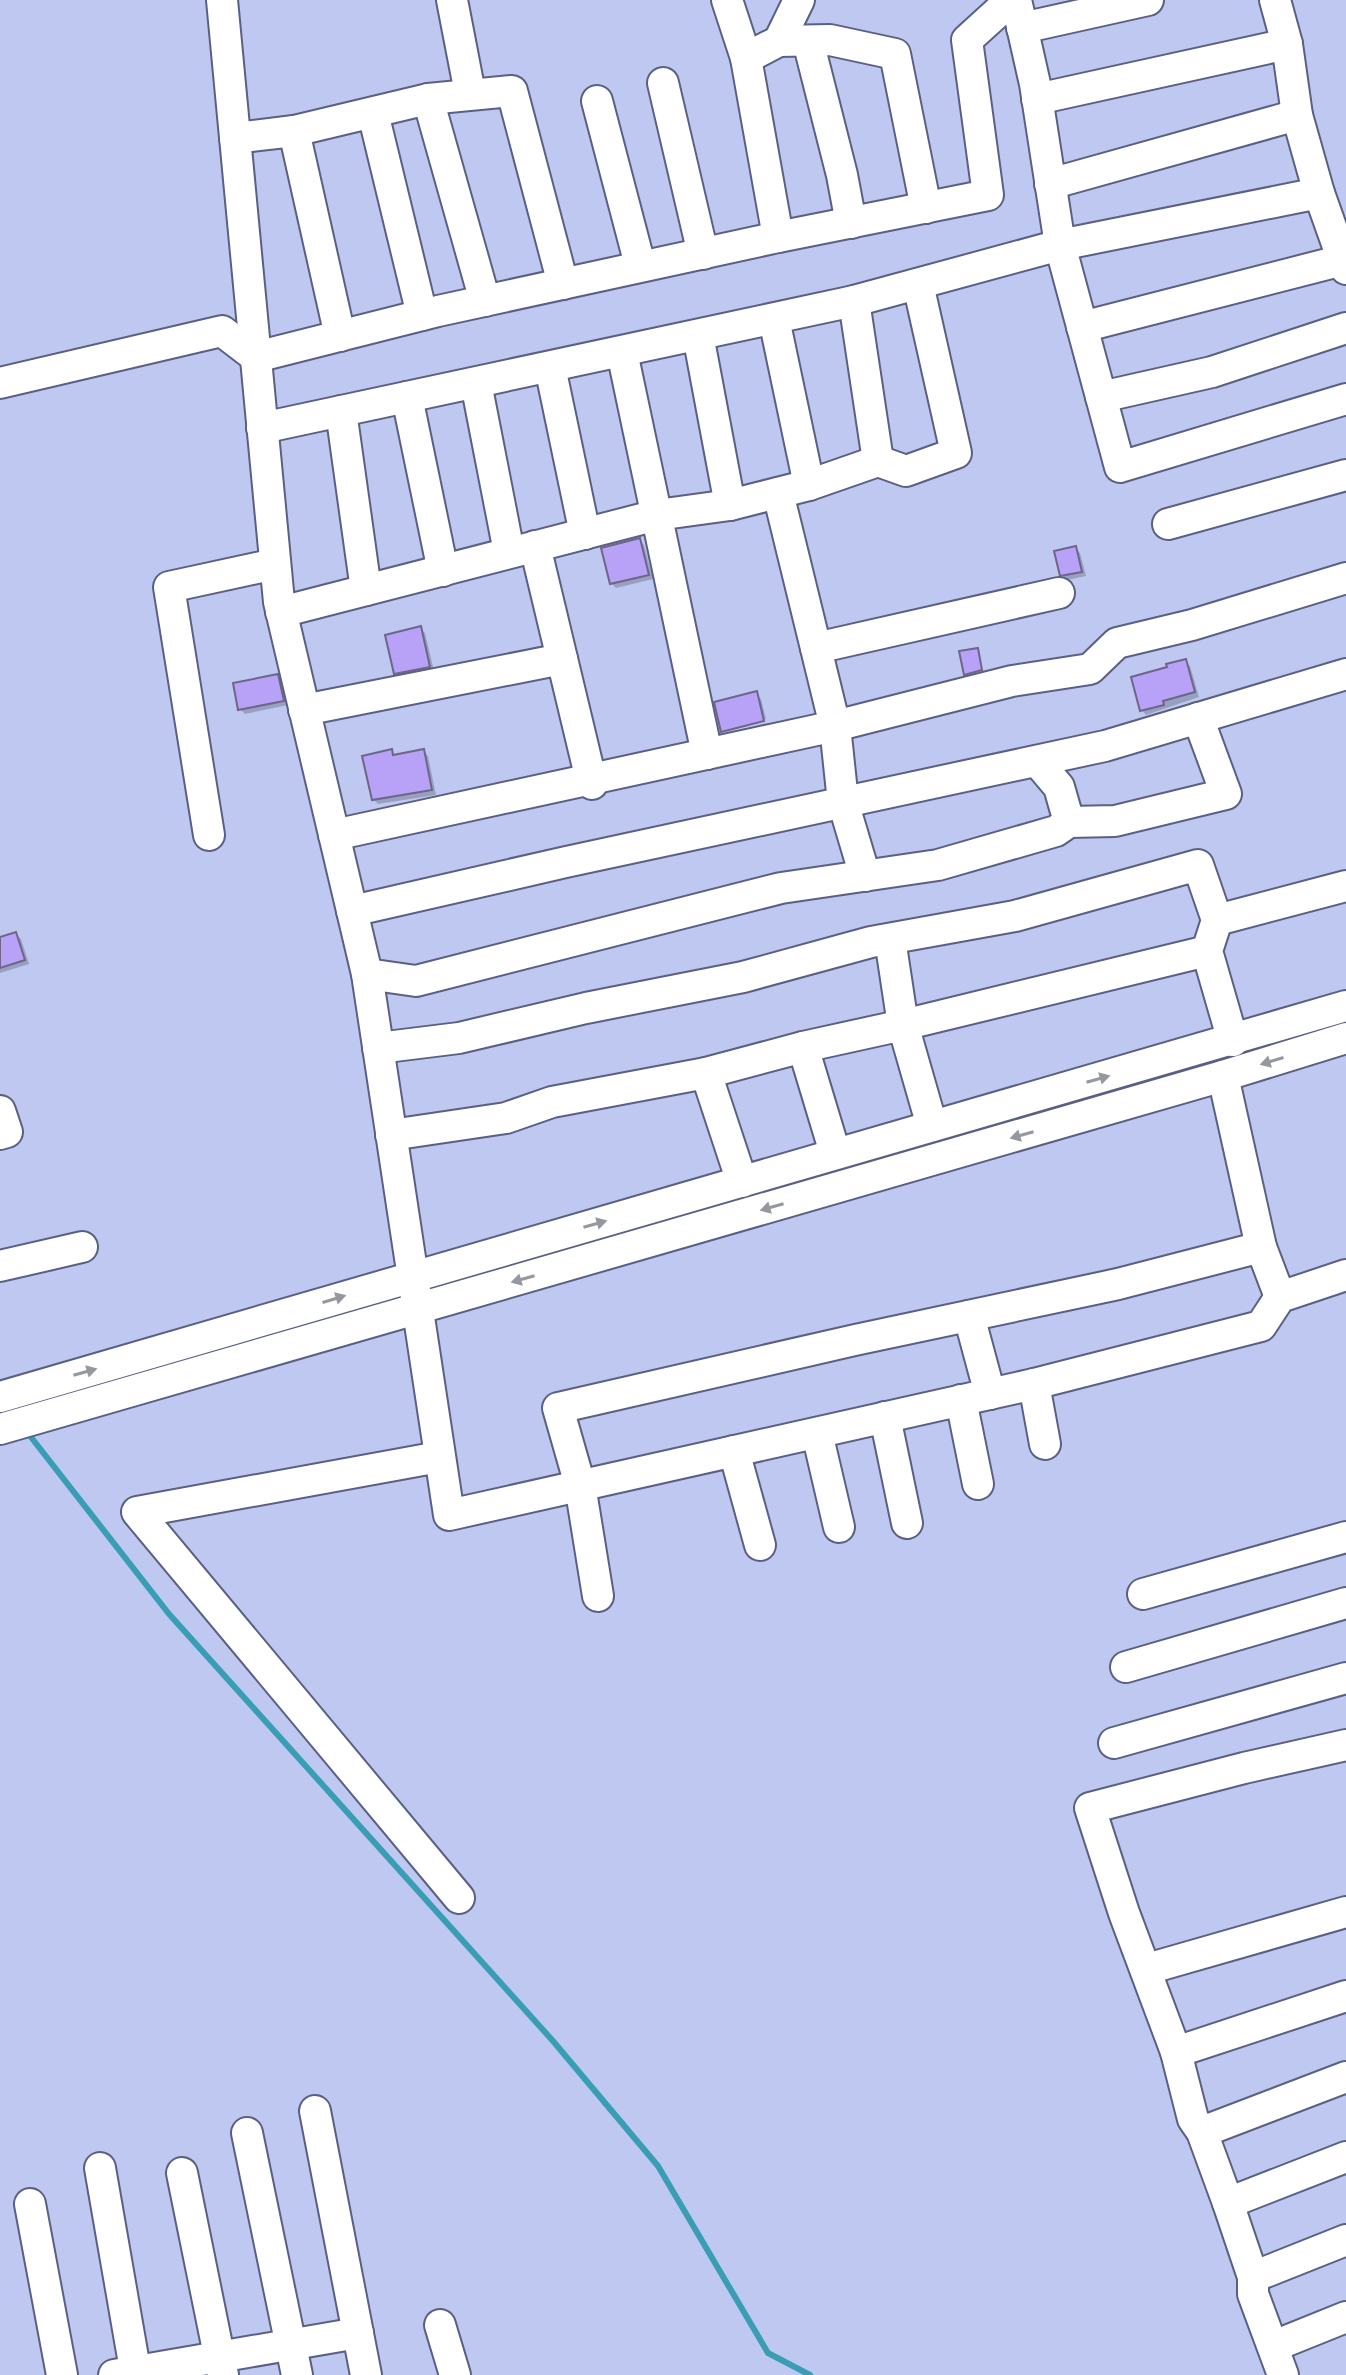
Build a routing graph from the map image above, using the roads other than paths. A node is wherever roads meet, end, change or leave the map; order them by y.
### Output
1 (222, 0) edge
2 (452, 0) edge
3 (727, 0) edge
4 (799, 0) edge
5 (1148, 0) edge
6 (1275, 0) edge
7 (1016, 9) edge
8 (793, 41) junction
9 (1287, 44) junction
10 (746, 58) junction
11 (663, 83) dead end
12 (470, 93) junction
13 (428, 99) junction
14 (1037, 99) junction
15 (597, 101) dead end
16 (373, 113) junction
17 (1297, 115) junction
18 (294, 131) junction
19 (235, 138) junction
20 (1050, 184) junction
21 (1319, 193) junction
22 (926, 208) junction
23 (851, 223) junction
24 (778, 237) junction
25 (1060, 245) junction
26 (703, 254) junction
27 (1344, 264) edge
28 (640, 265) junction
29 (563, 284) junction
30 (918, 284) junction
31 (485, 301) junction
32 (854, 301) junction
33 (422, 315) junction
34 (774, 319) junction
35 (1082, 327) junction
36 (1346, 328) edge
37 (698, 335) junction
38 (340, 336) junction
39 (622, 352) junction
40 (256, 357) junction
41 (550, 367) junction
42 (0, 383) edge
43 (476, 383) junction
44 (407, 397) junction
45 (1101, 397) junction
46 (1346, 399) edge
47 (341, 411) junction
48 (262, 428) junction
49 (878, 461) junction
50 (1346, 475) edge
51 (809, 485) junction
52 (778, 493) junction
53 (730, 505) junction
54 (657, 515) junction
55 (1168, 524) dead end
56 (585, 534) junction
57 (522, 549) junction
58 (275, 564) junction
59 (443, 571) junction
60 (1346, 578) edge
61 (366, 590) junction
62 (1059, 593) dead end
63 (281, 612) junction
64 (816, 648) junction
65 (562, 659) junction
66 (1346, 674) edge
67 (304, 710) junction
68 (1198, 718) junction
69 (835, 726) junction
70 (707, 754) junction
71 (1037, 761) junction
72 (591, 782) junction
73 (843, 802) junction
74 (1069, 822) junction
75 (209, 835) dead end
76 (334, 835) junction
77 (865, 876) junction
78 (1346, 886) edge
79 (352, 911) junction
80 (1217, 920) junction
81 (890, 939) junction
82 (1207, 951) junction
83 (367, 974) junction
84 (1346, 1006) edge
85 (903, 1025) junction
86 (1346, 1038) edge
87 (1233, 1041) junction
88 (803, 1047) junction
89 (378, 1048) junction
90 (706, 1073) junction
91 (1223, 1076) junction
92 (0, 1111) edge
93 (932, 1126) junction
94 (0, 1134) edge
95 (391, 1135) junction
96 (835, 1153) junction
97 (742, 1182) junction
98 (82, 1247) dead end
99 (1261, 1247) junction
100 (0, 1266) edge
101 (1346, 1275) edge
102 (412, 1276) junction
103 (1280, 1297) junction
104 (417, 1310) junction
105 (969, 1316) junction
106 (1034, 1384) junction
107 (5, 1396) edge
108 (976, 1397) junction
109 (885, 1417) junction
110 (13, 1425) edge
111 (817, 1433) junction
112 (1045, 1444) dead end
113 (734, 1451) junction
114 (439, 1457) junction
115 (978, 1484) dead end
116 (580, 1485) junction
117 (907, 1523) dead end
118 (839, 1527) dead end
119 (1346, 1537) edge
120 (760, 1545) dead end
121 (1143, 1594) dead end
122 (598, 1596) dead end
123 (1346, 1603) edge
124 (1126, 1667) dead end
125 (1346, 1678) edge
126 (1114, 1743) dead end
127 (1346, 1745) edge
128 (459, 1898) dead end
129 (1346, 1912) edge
130 (1147, 1969) junction
131 (1346, 1996) edge
132 (1176, 2052) junction
133 (1346, 2077) edge
134 (315, 2111) dead end
135 (1202, 2132) junction
136 (247, 2133) dead end
137 (1346, 2157) edge
138 (100, 2168) dead end
139 (182, 2173) dead end
140 (1228, 2203) junction
141 (30, 2204) dead end
142 (1346, 2240) edge
143 (1253, 2277) junction
144 (1346, 2317) edge
145 (440, 2325) dead end
146 (358, 2333) junction
147 (291, 2344) junction
148 (1274, 2346) junction
149 (222, 2366) edge
150 (128, 2374) edge
151 (62, 2375) edge
152 (297, 2375) edge
153 (366, 2375) edge
154 (455, 2375) edge
155 (1283, 2375) edge

1 - 19 street
2 - 12 street
3 - 10 street
4 - 8 street
5 - 7 street
6 - 9 street
7 - 14 street
7 - 22 street
8 - 10 street
8 - 22 street
8 - 23 street
9 - 14 street
9 - 17 street
10 - 24 street
11 - 26 street
12 - 13 street
12 - 29 street
13 - 16 street
13 - 31 street
14 - 20 street
15 - 28 street
16 - 18 street
16 - 33 street
17 - 20 street
17 - 21 street
18 - 19 street
18 - 38 street
19 - 40 street
20 - 25 street
21 - 25 street
21 - 27 street
22 - 23 street
23 - 24 street
24 - 26 street
25 - 30 street
25 - 35 street
26 - 28 street
27 - 35 street
28 - 29 street
29 - 31 street
30 - 32 street
30 - 49 street
31 - 33 street
32 - 34 street
32 - 49 street
33 - 38 street
34 - 37 street
34 - 51 street
35 - 45 street
36 - 45 street
37 - 39 street
37 - 53 street
38 - 40 street
39 - 41 street
39 - 54 street
40 - 42 street
40 - 48 street
41 - 43 street
41 - 56 street
43 - 44 street
43 - 57 street
44 - 47 street
44 - 59 street
45 - 46 street
47 - 48 street
47 - 61 street
48 - 58 street
49 - 51 street
50 - 55 street
51 - 52 street
52 - 53 street
52 - 64 street
53 - 54 street
54 - 56 street
54 - 70 street
56 - 57 street
57 - 59 street
57 - 65 street
58 - 63 street
58 - 75 street
59 - 61 street
60 - 69 street
61 - 63 street
62 - 64 street
63 - 67 street
64 - 69 street
65 - 67 street
65 - 72 street
66 - 68 street
67 - 76 street
68 - 71 street
68 - 74 street
69 - 70 street
69 - 73 street
70 - 72 street
71 - 73 street
71 - 74 street
72 - 76 street
73 - 77 street
73 - 79 street
74 - 77 street
76 - 79 street
77 - 83 street
78 - 80 street
79 - 83 street
80 - 81 street
80 - 82 street
81 - 85 street
81 - 89 street
82 - 85 street
82 - 87 street
83 - 89 street
84 - 87 street
85 - 88 street
85 - 93 street
86 -> 91 street
93 -> 87 street
88 - 90 street
88 - 96 street
89 - 95 street
90 - 95 street
90 - 97 street
91 - 99 street
91 -> 104 street
92 - 94 street
93 - 96 street
95 - 102 street
96 - 97 street
102 -> 97 street
98 - 100 street
99 - 103 street
99 - 105 street
101 - 103 street
102 - 104 street
107 -> 102 street
103 - 106 street
104 - 110 street
104 - 114 street
105 - 108 street
105 - 116 street
106 - 108 street
106 - 112 street
108 - 109 street
108 - 115 street
109 - 111 street
109 - 117 street
111 - 113 street
111 - 118 street
113 - 116 street
113 - 120 street
114 - 116 street
114 - 128 street
116 - 122 street
119 - 121 street
123 - 124 street
125 - 126 street
127 - 130 street
129 - 130 street
130 - 132 street
131 - 132 street
132 - 135 street
133 - 135 street
134 - 146 street
135 - 140 street
136 - 147 street
137 - 140 street
138 - 150 street
139 - 149 street
140 - 143 street
141 - 151 street
142 - 143 street
143 - 148 street
144 - 148 street
145 - 154 street
146 - 147 street
146 - 153 street
147 - 149 street
147 - 152 street
148 - 155 street
149 - 150 street

